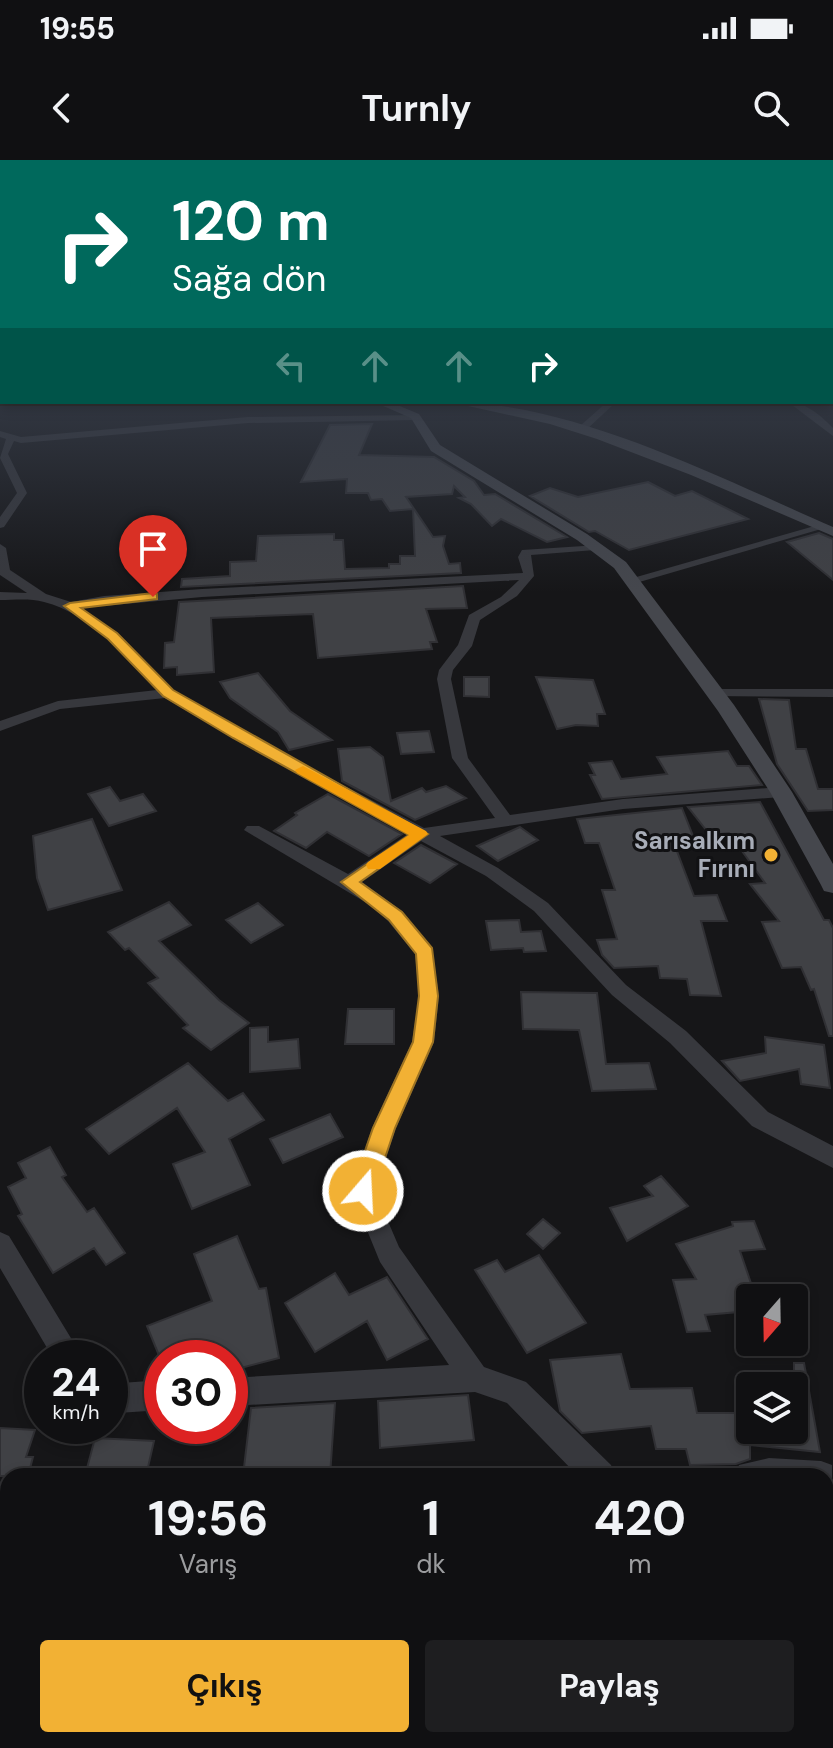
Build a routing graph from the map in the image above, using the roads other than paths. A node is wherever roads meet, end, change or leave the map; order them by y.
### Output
1 (4, 444) edge
2 (433, 444) edge
3 (622, 444) edge
4 (0, 525) edge
5 (828, 530) edge
6 (595, 547) junction
7 (0, 548) edge
8 (528, 576) junction
9 (632, 580) junction
10 (0, 596) edge
11 (42, 597) junction
12 (70, 606) junction
13 (168, 693) junction
14 (715, 693) junction
15 (833, 693) edge
16 (0, 726) edge
17 (781, 792) junction
18 (505, 820) junction
19 (253, 830) dead end
20 (420, 834) junction
21 (349, 882) junction
22 (833, 885) edge
23 (833, 1158) edge
24 (0, 1244) edge
25 (58, 1340) edge
26 (475, 1378) junction
27 (248, 1391) edge
28 (592, 1468) edge

1 - 4 street
2 - 6 street
3 - 5 street
5 - 9 street
6 - 8 street
6 - 9 street
7 - 11 street
8 - 12 street
8 - 18 street
9 - 14 street
10 - 11 street
11 - 12 street
12 - 13 street
13 - 16 street
13 - 20 street
14 - 15 street
14 - 17 street
17 - 18 street
17 - 22 street
18 - 20 street
19 - 21 street
20 - 21 street
20 - 23 street
21 - 26 street
24 - 25 street
26 - 27 street
26 - 28 street

